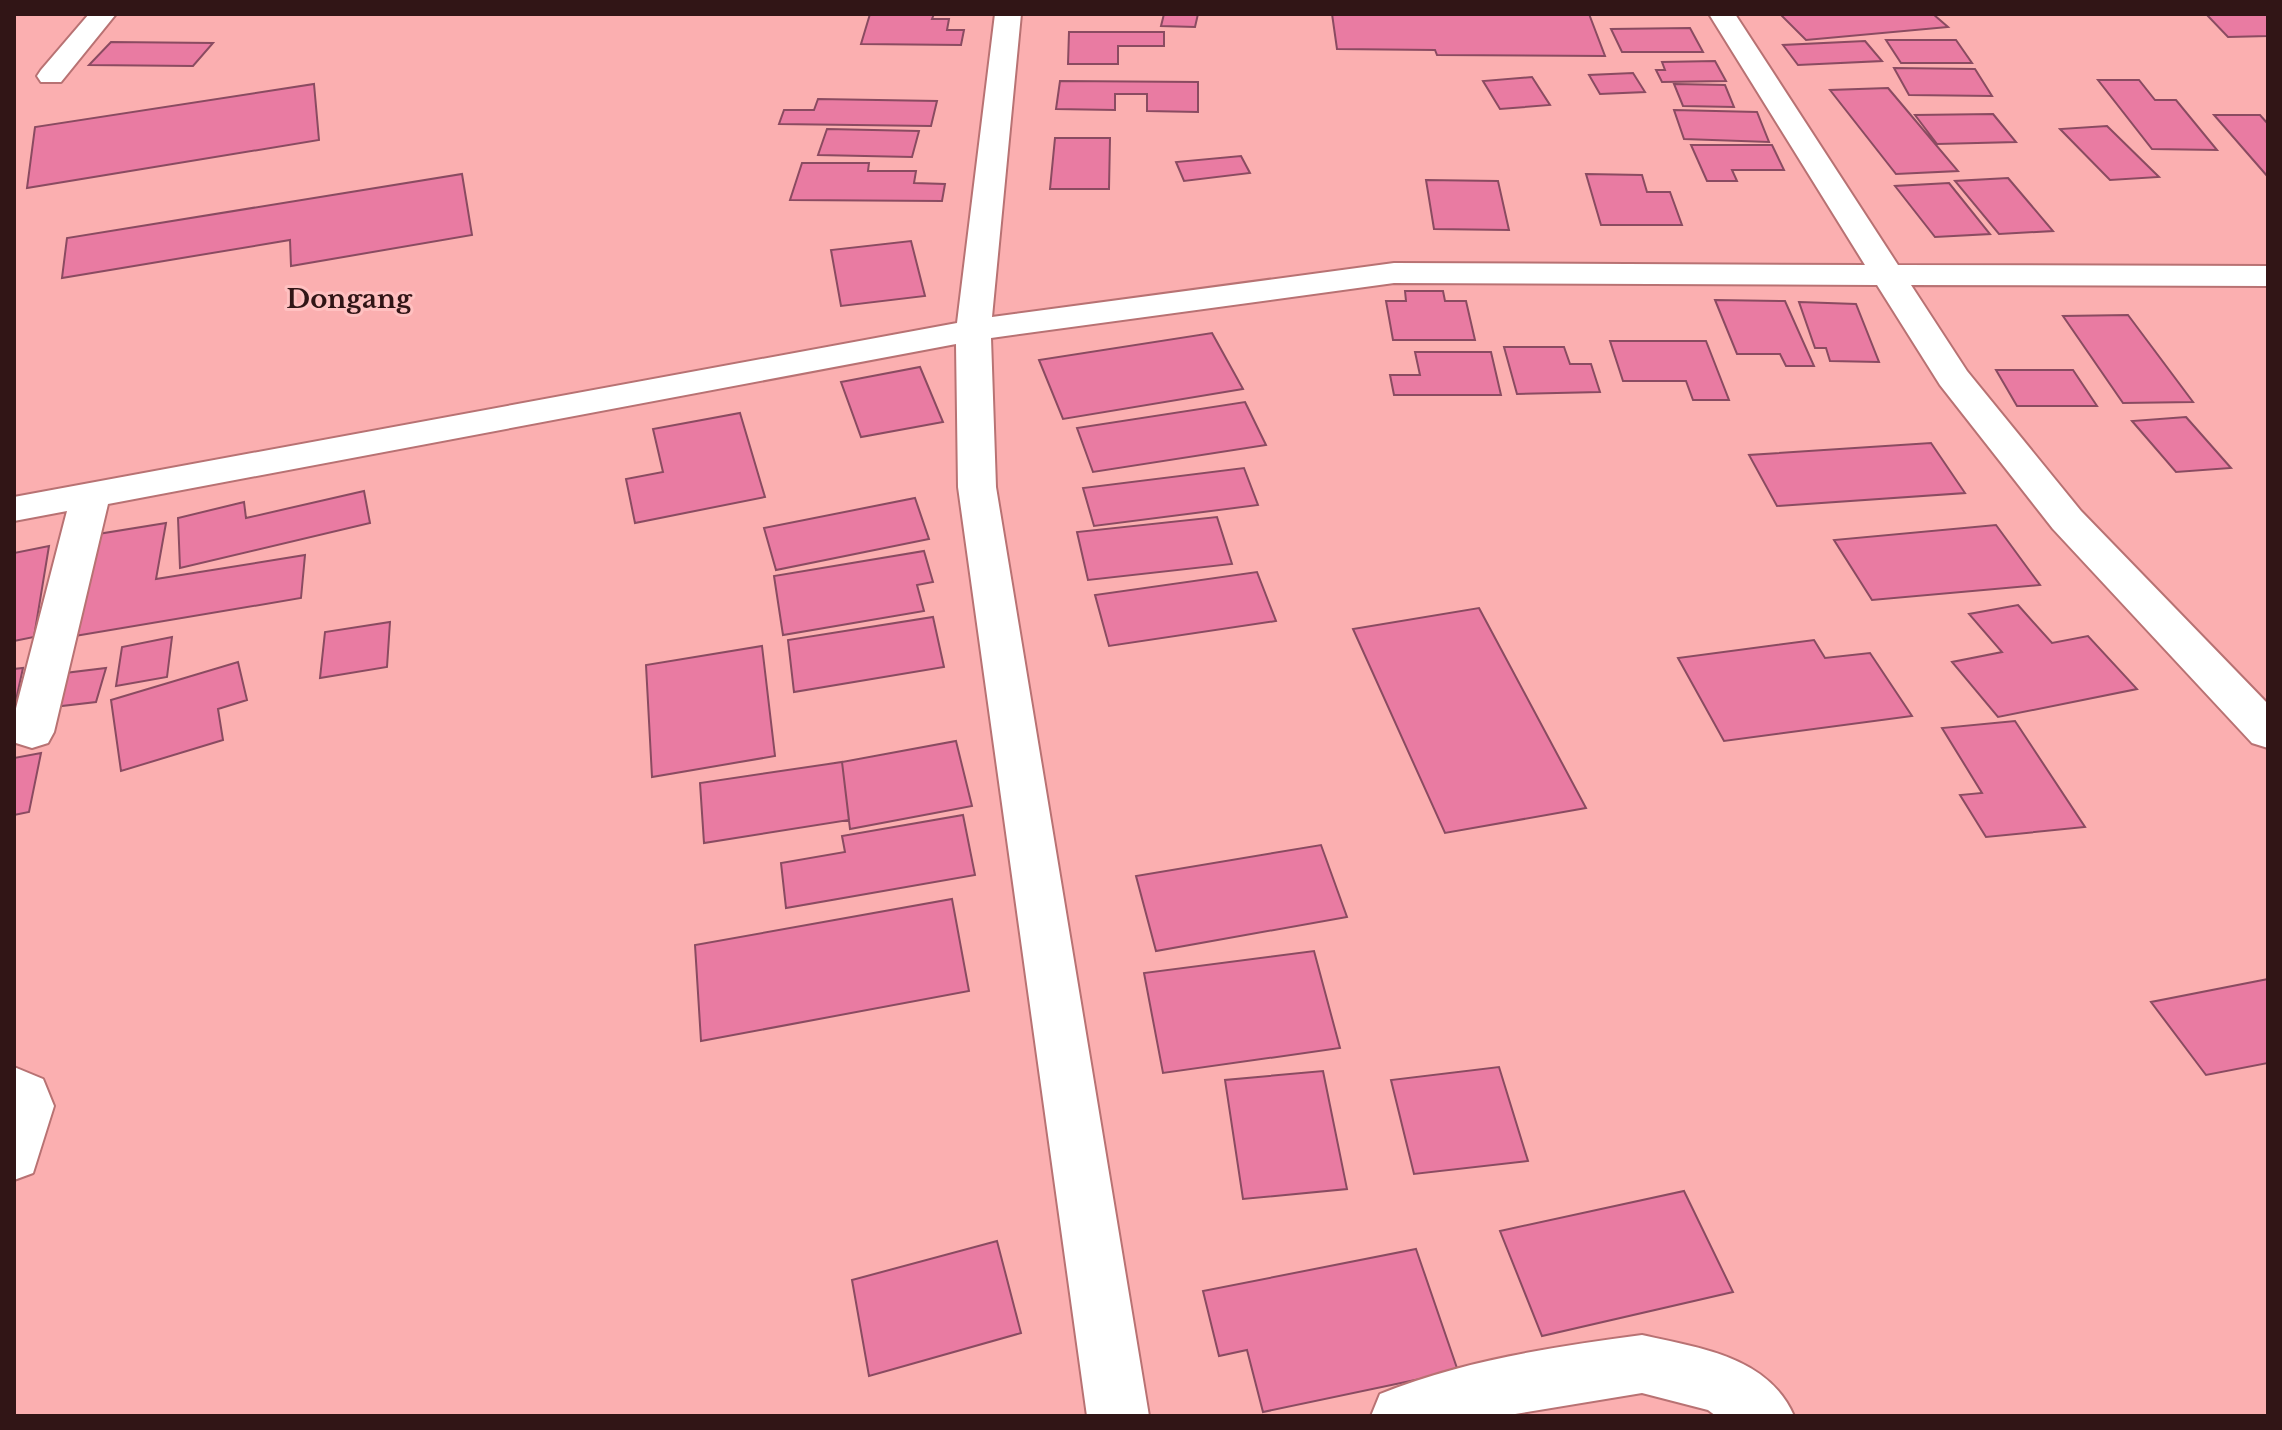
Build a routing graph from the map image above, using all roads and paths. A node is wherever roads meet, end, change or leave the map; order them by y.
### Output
1 (103, 14) edge
2 (1008, 14) edge
3 (1722, 14) edge
4 (51, 76) dead end
5 (1888, 274) junction
6 (2268, 276) edge
7 (973, 330) junction
8 (91, 494) junction
9 (14, 509) edge
10 (32, 732) dead end
11 (2268, 732) edge
12 (14, 1090) edge
13 (14, 1156) edge
14 (1118, 1416) edge
15 (1402, 1416) edge
16 (1763, 1416) edge

1 - 4 street
2 - 7 street
3 - 5 street
5 - 6 street
5 - 7 street
5 - 11 street
7 - 8 street
7 - 14 street
8 - 9 street
8 - 10 street
12 - 13 street
15 - 16 street

